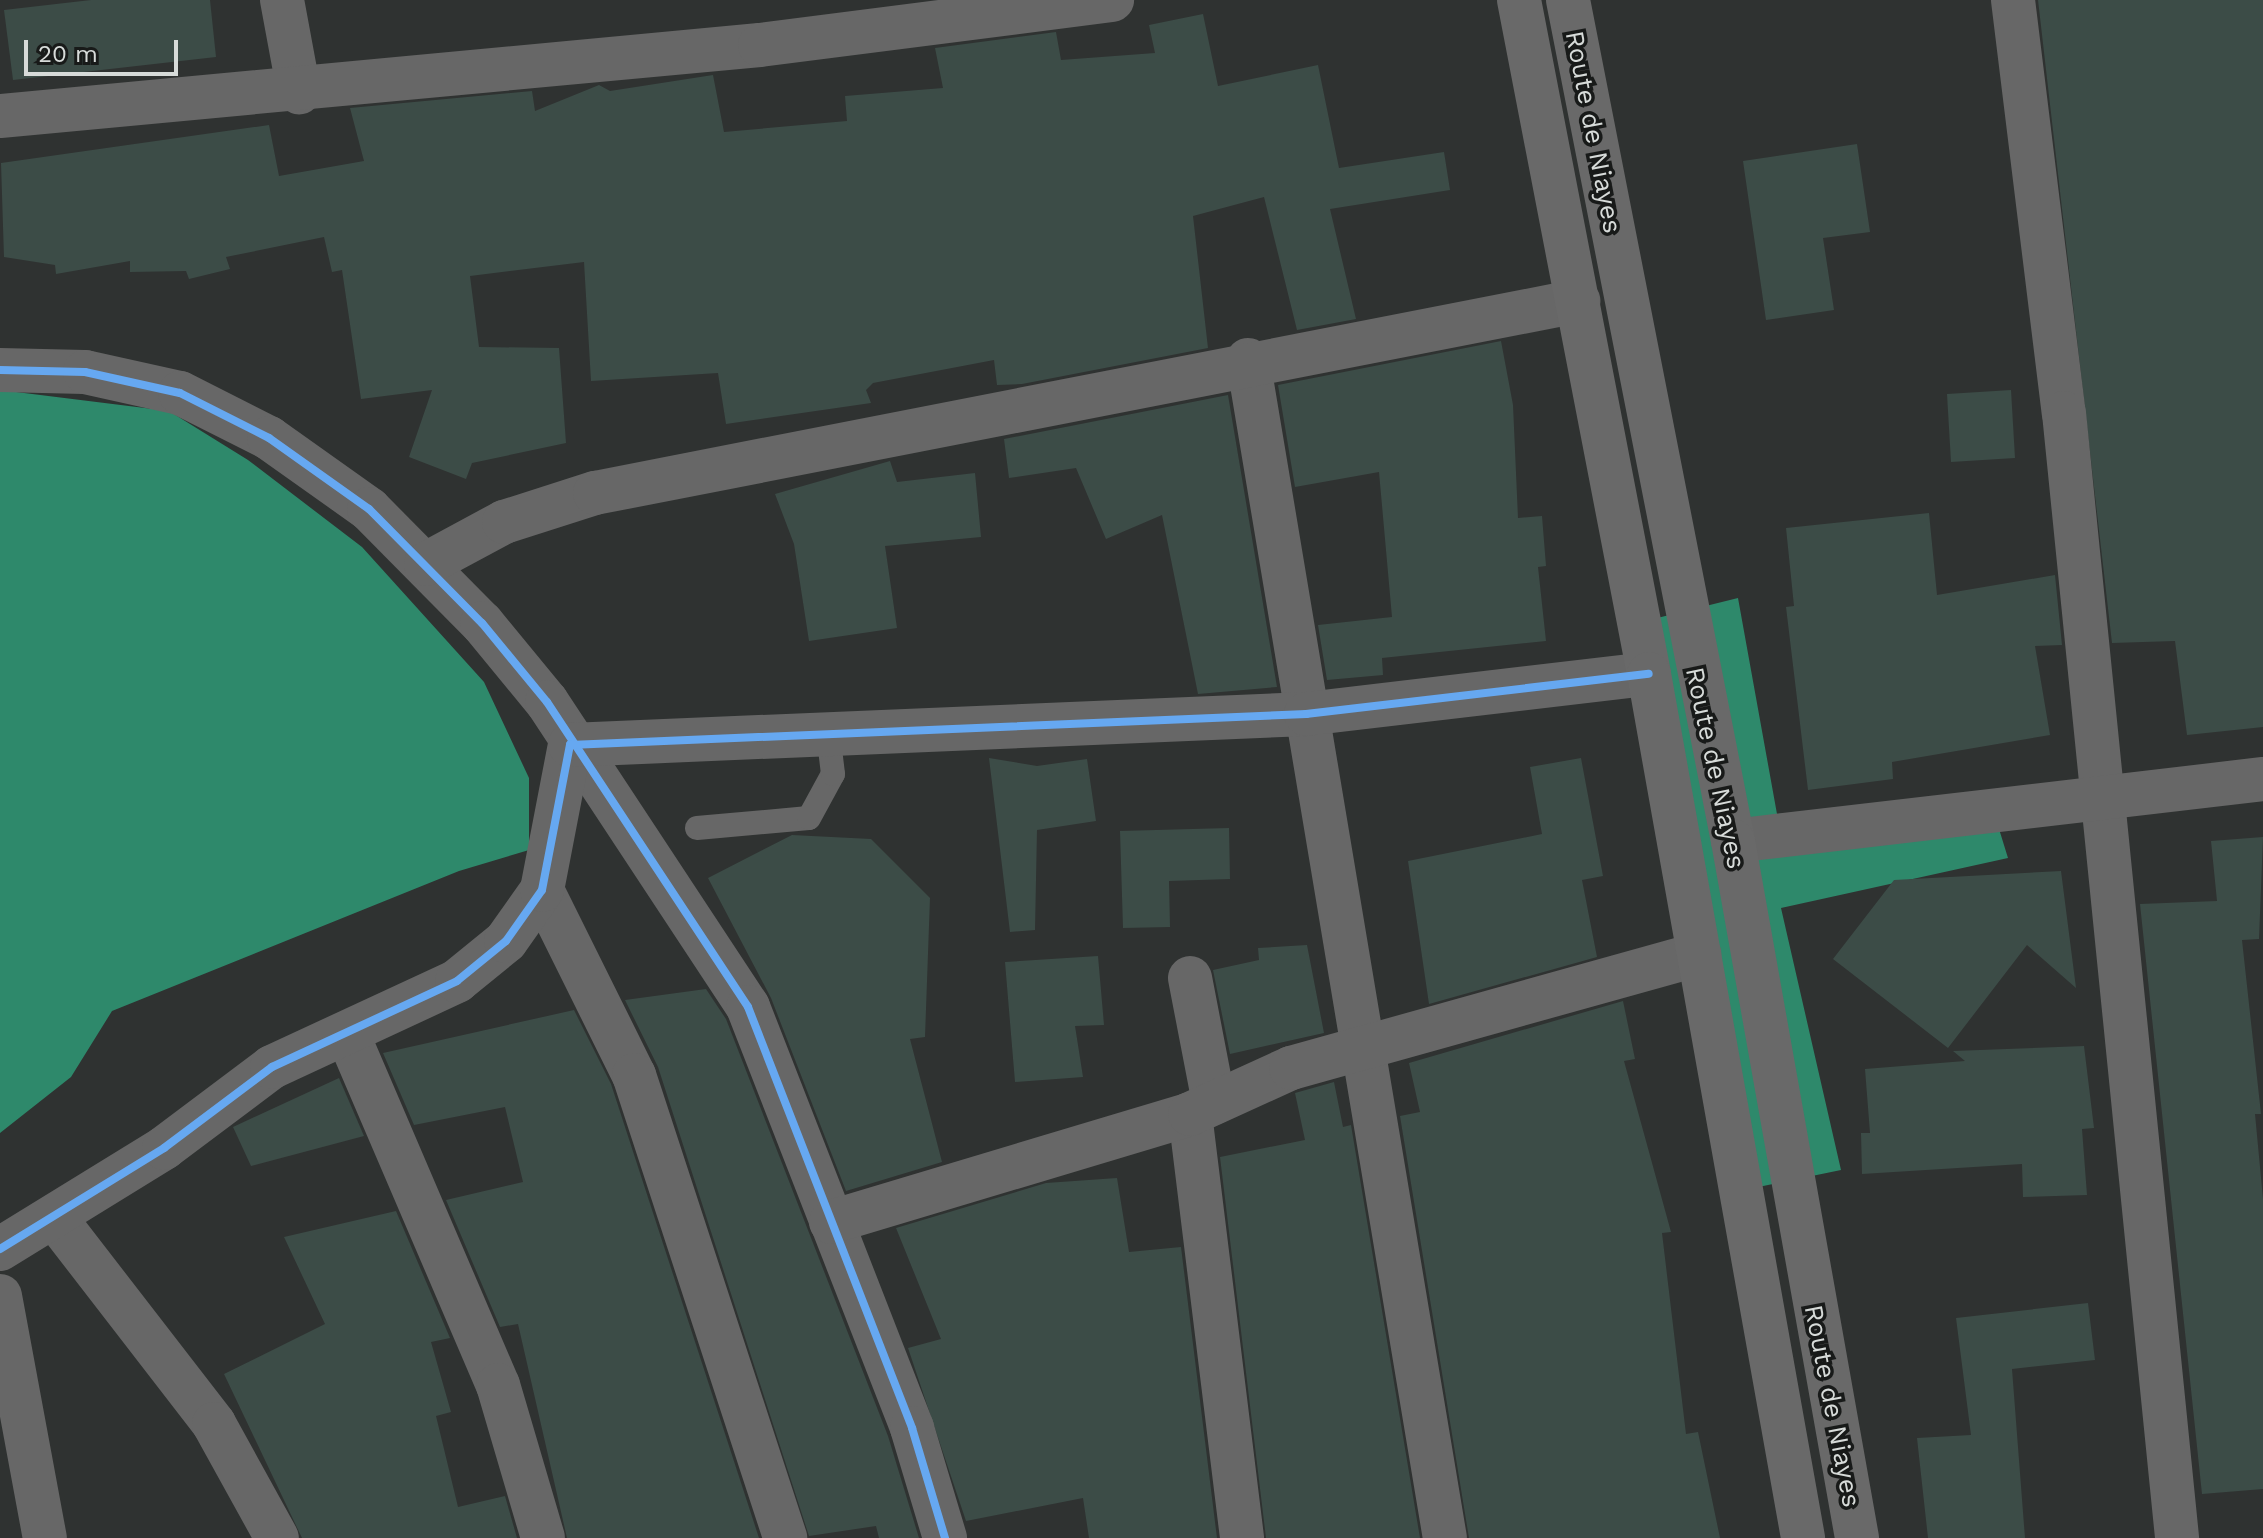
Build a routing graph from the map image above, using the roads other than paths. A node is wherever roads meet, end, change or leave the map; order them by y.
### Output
1 (282, 0) edge
2 (1112, 0) edge
3 (1519, 0) edge
4 (1568, 0) edge
5 (2013, 0) edge
6 (299, 92) junction
7 (0, 116) edge
8 (1578, 301) junction
9 (1248, 360) junction
10 (0, 370) edge
11 (426, 564) junction
12 (1649, 674) junction
13 (1306, 714) junction
14 (828, 732) junction
15 (570, 745) junction
16 (2263, 779) edge
17 (2103, 793) junction
18 (697, 828) dead end
19 (1733, 841) junction
20 (542, 890) junction
21 (1699, 954) junction
22 (1190, 978) dead end
23 (347, 1033) junction
24 (1361, 1054) junction
25 (1202, 1108) junction
26 (55, 1218) junction
27 (831, 1222) junction
28 (0, 1249) edge
29 (0, 1296) edge
30 (45, 1538) edge
31 (277, 1538) edge
32 (543, 1538) edge
33 (785, 1538) edge
34 (945, 1538) edge
35 (1242, 1538) edge
36 (1445, 1538) edge
37 (1803, 1538) edge
38 (1857, 1538) edge
39 (2177, 1538) edge

1 - 6 street
2 - 6 street
3 - 8 main road, Route de Niayes
4 - 19 main road, Route de Niayes
5 - 17 street
6 - 7 street
8 - 9 street
8 - 12 main road, Route de Niayes
9 - 11 street
9 - 13 street
10 - 11 street
11 - 15 street
12 - 13 street
12 - 21 main road, Route de Niayes
13 - 14 street
13 - 24 street
14 - 15 street
14 - 18 lane
15 - 20 street
15 - 27 street
16 - 17 street
17 - 19 street
17 - 39 street
19 - 38 main road, Route de Niayes
20 - 23 street
20 - 33 street
21 - 24 street
21 - 37 main road, Route de Niayes
22 - 25 street
23 - 26 street
23 - 32 street
24 - 25 street
24 - 36 street
25 - 27 street
25 - 35 street
26 - 28 street
26 - 31 street
27 - 34 street
29 - 30 street

